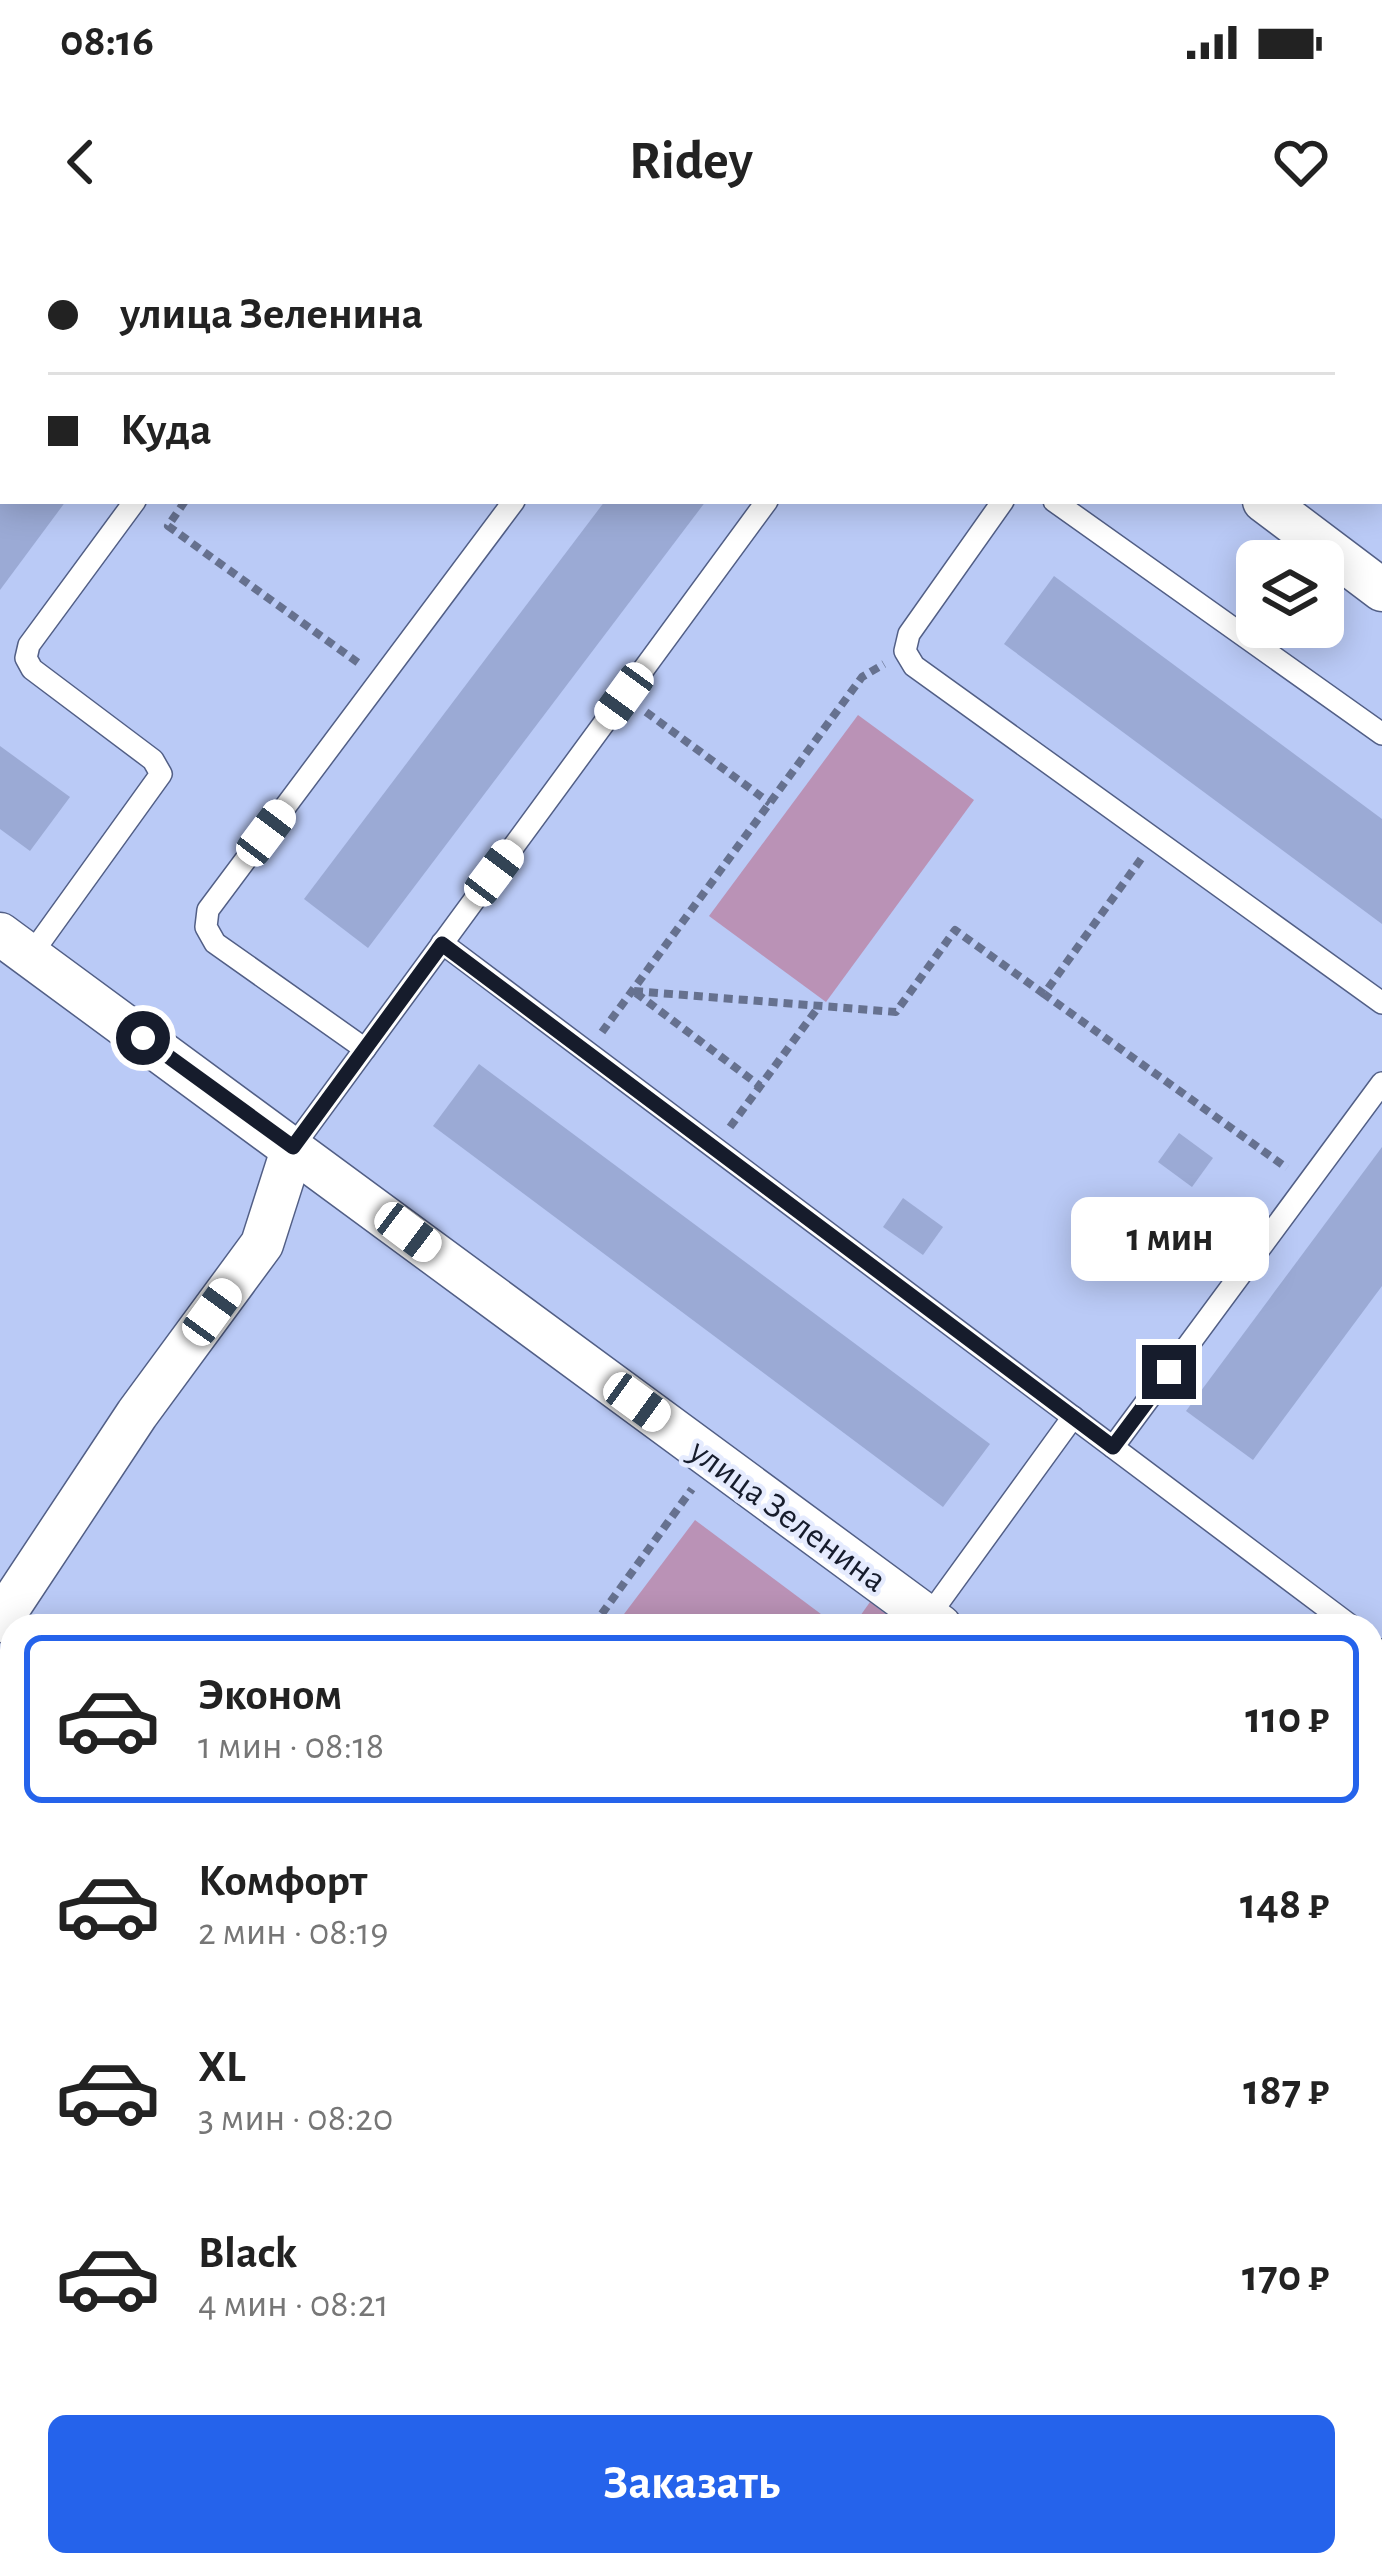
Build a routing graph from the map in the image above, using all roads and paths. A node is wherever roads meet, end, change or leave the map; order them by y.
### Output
1 (133, 504) edge
2 (183, 504) edge
3 (512, 504) edge
4 (765, 504) edge
5 (1001, 504) edge
6 (1058, 504) edge
7 (1268, 504) edge
8 (1382, 590) edge
9 (905, 650) junction
10 (381, 679) junction
11 (624, 696) junction
12 (1382, 734) edge
13 (770, 803) junction
14 (1156, 839) junction
15 (442, 944) junction
16 (15, 945) edge
17 (633, 991) junction
18 (1044, 994) junction
19 (1382, 1003) edge
20 (818, 1008) junction
21 (365, 1049) junction
22 (587, 1053) junction
23 (1382, 1083) edge
24 (760, 1086) junction
25 (293, 1147) junction
26 (715, 1147) junction
27 (1308, 1183) junction
28 (1073, 1417) junction
29 (1113, 1447) junction
30 (714, 1459) junction
31 (5, 1614) edge
32 (602, 1614) edge
33 (923, 1614) edge
34 (939, 1614) edge
35 (1335, 1614) edge

1 - 16 lane
2 - 10 path
3 - 10 lane
4 - 11 lane
5 - 9 lane
6 - 12 lane
7 - 8 street
9 - 13 path
9 - 14 lane
10 - 21 lane
11 - 13 path
11 - 15 lane
13 - 17 path
14 - 18 path
14 - 19 lane
15 - 21 lane
15 - 22 lane
16 - 25 street, улица Зеленина
17 - 20 path
17 - 22 path
17 - 24 path
18 - 20 path
18 - 27 path
20 - 24 path
21 - 25 lane
22 - 26 lane
23 - 27 lane
24 - 26 path
25 - 30 street, улица Зеленина
25 - 31 street
26 - 28 lane
27 - 29 lane
28 - 29 lane
28 - 34 lane
29 - 35 lane
30 - 32 path
30 - 33 street, улица Зеленина

